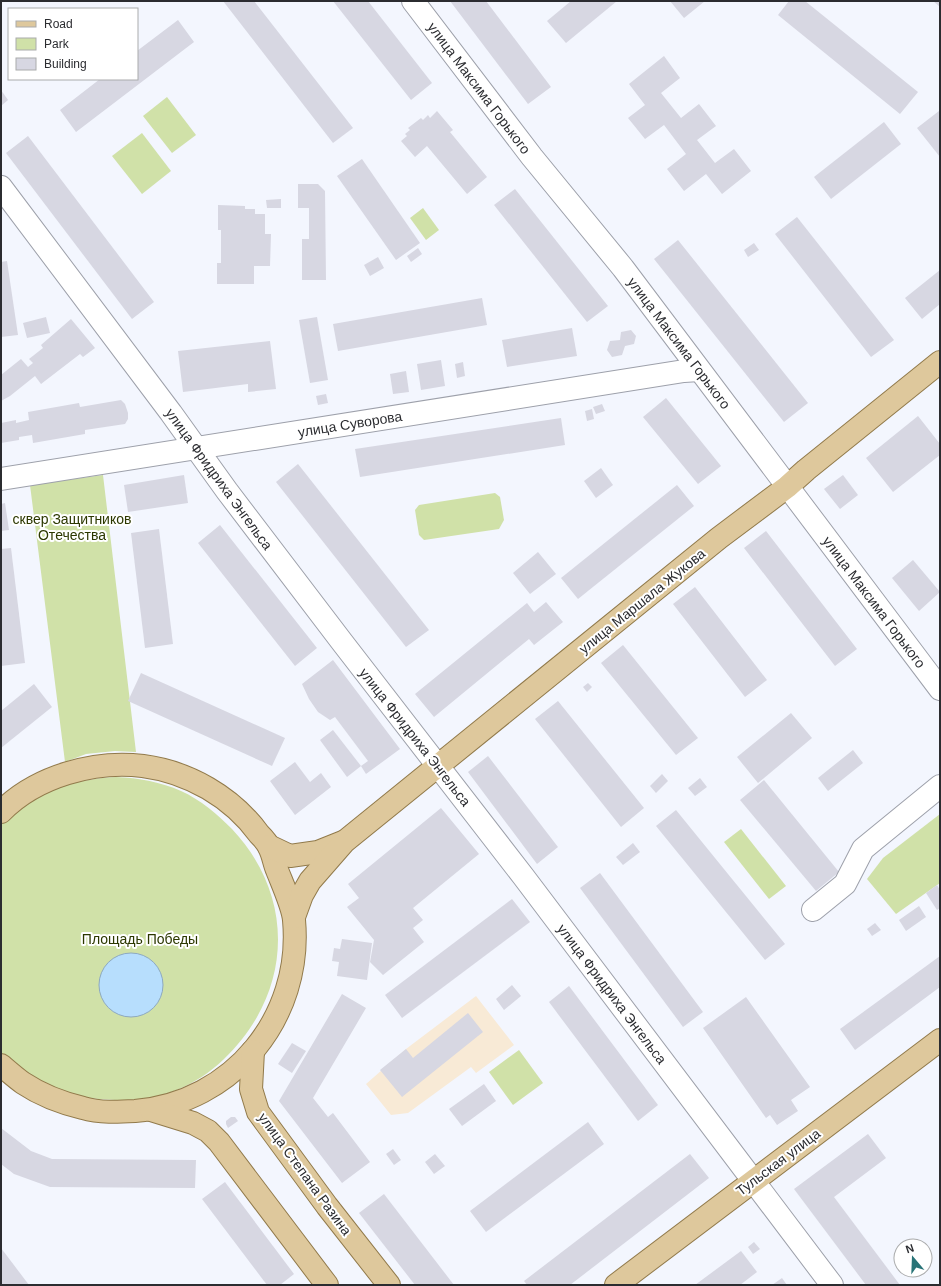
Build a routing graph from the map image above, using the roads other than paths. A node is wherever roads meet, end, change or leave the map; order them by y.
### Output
1 (413, 1) edge
2 (1, 186) edge
3 (940, 362) edge
4 (699, 370) junction
5 (195, 448) junction
6 (1, 479) edge
7 (787, 487) junction
8 (940, 689) edge
9 (438, 766) junction
10 (940, 786) edge
11 (1, 812) edge
12 (344, 842) junction
13 (269, 846) junction
14 (813, 910) dead end
15 (294, 917) junction
16 (940, 1040) edge
17 (253, 1051) junction
18 (1, 1065) edge
19 (151, 1110) junction
20 (753, 1181) junction
21 (327, 1285) edge
22 (389, 1285) edge
23 (616, 1285) edge
24 (832, 1285) edge

1 - 4 street, улица Максима Горького
2 - 5 street, улица Фридриха Энгельса
3 - 7 main road, улица Маршала Жукова
4 - 5 street, улица Суворова
4 - 7 street, улица Максима Горького
5 - 6 street, улица Суворова
5 - 9 street, улица Фридриха Энгельса
7 - 8 street, улица Максима Горького
7 - 9 main road, улица Маршала Жукова
9 - 12 main road, улица Маршала Жукова
9 - 20 street, улица Фридриха Энгельса
10 - 14 street
11 - 13 main road
12 - 13 main road
12 - 15 main road
13 - 15 main road
15 - 17 main road
16 - 20 main road, Тульская улица
17 - 19 main road
17 - 22 main road, улица Степана Разина
18 - 19 main road
19 - 21 main road
20 - 23 main road, Тульская улица
20 - 24 street, улица Фридриха Энгельса

